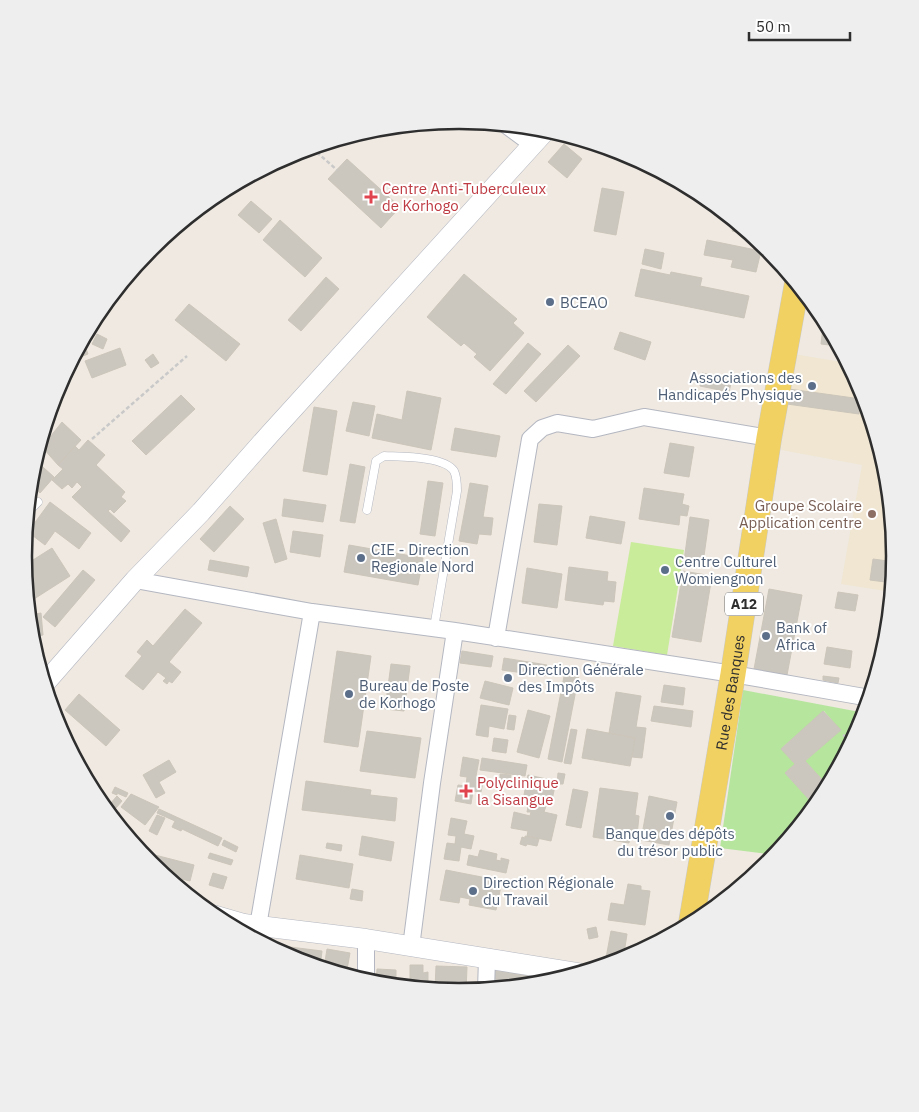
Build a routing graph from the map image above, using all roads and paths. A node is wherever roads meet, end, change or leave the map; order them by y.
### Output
1 (518, 133) edge
2 (540, 137) edge
3 (533, 144) junction
4 (318, 154) edge
5 (336, 170) dead end
6 (795, 293) edge
7 (187, 356) dead end
8 (769, 438) junction
9 (92, 439) dead end
10 (38, 502) dead end
11 (36, 504) edge
12 (367, 510) dead end
13 (135, 580) junction
14 (312, 612) junction
15 (434, 628) junction
16 (455, 631) junction
17 (496, 638) junction
18 (733, 674) junction
19 (50, 677) edge
20 (863, 697) edge
21 (843, 735) dead end
22 (846, 736) edge
23 (693, 914) edge
24 (248, 927) edge
25 (366, 939) junction
26 (411, 947) junction
27 (487, 959) junction
28 (561, 970) edge
29 (366, 972) edge
30 (486, 982) edge

1 - 3 street
2 - 3 street
3 - 13 street
4 - 5 path
6 - 8 main road, Rue des Banques / A12
7 - 9 path
8 - 17 street
8 - 18 main road, Rue des Banques / A12
10 - 11 lane
12 - 15 lane
13 - 14 street
13 - 19 street
14 - 15 street
14 - 24 street
15 - 16 street
16 - 17 street
16 - 26 street
17 - 18 street
18 - 20 street
18 - 23 main road, Rue des Banques / A12
21 - 22 path
24 - 25 street
25 - 26 street
25 - 29 street
26 - 27 street
27 - 28 street
27 - 30 street

